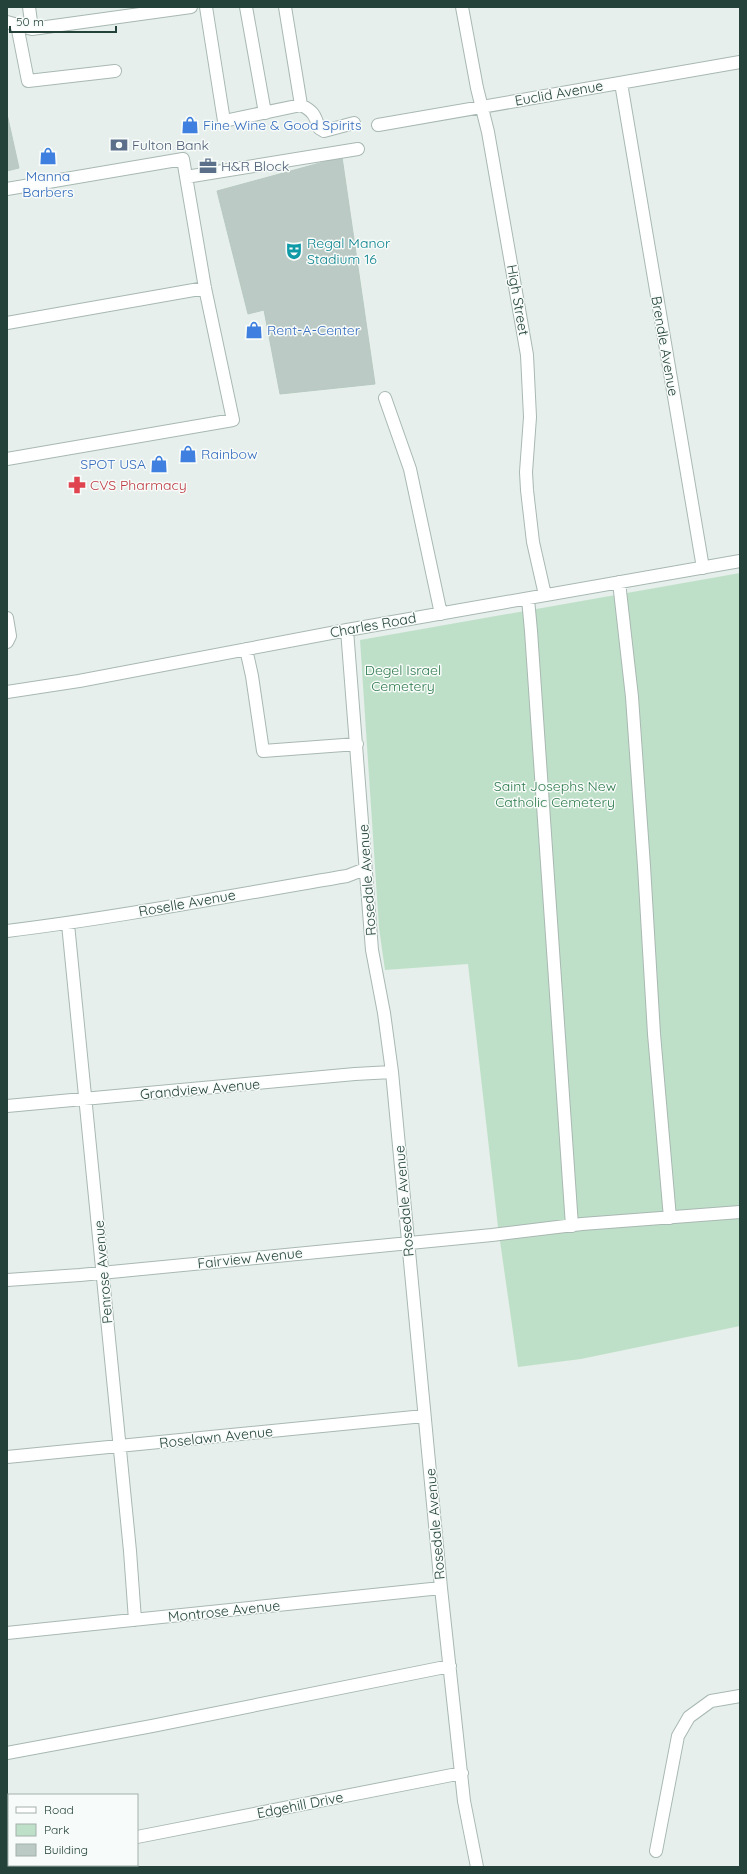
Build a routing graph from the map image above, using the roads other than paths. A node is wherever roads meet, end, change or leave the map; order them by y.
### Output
1 (29, 7) edge
2 (190, 7) edge
3 (206, 7) edge
4 (246, 7) edge
5 (285, 7) edge
6 (462, 7) edge
7 (12, 23) edge
8 (32, 29) junction
9 (740, 62) edge
10 (115, 71) dead end
11 (621, 83) junction
12 (301, 105) junction
13 (482, 107) junction
14 (265, 113) junction
15 (354, 123) dead end
16 (378, 125) dead end
17 (358, 149) dead end
18 (186, 177) junction
19 (7, 189) edge
20 (205, 288) junction
21 (7, 323) edge
22 (385, 398) dead end
23 (7, 459) edge
24 (740, 561) edge
25 (702, 568) junction
26 (619, 582) junction
27 (545, 595) junction
28 (528, 599) junction
29 (441, 614) junction
30 (7, 618) edge
31 (347, 630) junction
32 (7, 642) edge
33 (246, 649) junction
34 (7, 692) edge
35 (357, 744) junction
36 (365, 869) junction
37 (68, 924) junction
38 (7, 931) edge
39 (392, 1072) junction
40 (86, 1100) junction
41 (7, 1106) edge
42 (740, 1212) edge
43 (670, 1218) junction
44 (572, 1226) junction
45 (408, 1242) junction
46 (103, 1272) junction
47 (7, 1280) edge
48 (424, 1416) junction
49 (119, 1446) junction
50 (7, 1457) edge
51 (442, 1588) junction
52 (135, 1620) junction
53 (7, 1633) edge
54 (450, 1666) junction
55 (740, 1696) edge
56 (7, 1753) edge
57 (462, 1773) junction
58 (138, 1837) edge
59 (656, 1851) dead end
60 (477, 1867) edge

1 - 8 street
2 - 8 street
3 - 14 street
4 - 14 street
5 - 12 street
6 - 13 street, High Street
7 - 8 street
7 - 10 street
9 - 11 street, Euclid Avenue
11 - 13 street, Euclid Avenue
11 - 25 street, Brendle Avenue
12 - 14 street
12 - 15 street
13 - 16 street, Euclid Avenue
13 - 27 street, High Street
17 - 18 street
18 - 19 street
18 - 20 street
20 - 21 street
20 - 23 street
22 - 29 street
24 - 25 street, Charles Road
25 - 26 street, Charles Road
26 - 27 street, Charles Road
26 - 43 street
27 - 28 street, Charles Road
28 - 29 street, Charles Road
28 - 44 street
29 - 31 street, Charles Road
30 - 32 street
31 - 33 street, Charles Road
31 - 35 street, Rosedale Avenue
33 - 34 street, Charles Road
33 - 35 street
35 - 36 street, Rosedale Avenue
36 - 37 street, Roselle Avenue
36 - 39 street, Rosedale Avenue
37 - 38 street, Roselle Avenue
37 - 40 street, Penrose Avenue
39 - 40 street, Grandview Avenue
39 - 45 street, Rosedale Avenue
40 - 41 street, Grandview Avenue
40 - 46 street, Penrose Avenue
42 - 43 street, Fairview Avenue
43 - 44 street, Fairview Avenue
44 - 45 street, Fairview Avenue
45 - 46 street, Fairview Avenue
45 - 48 street, Rosedale Avenue
46 - 47 street, Fairview Avenue
46 - 49 street, Penrose Avenue
48 - 49 street, Roselawn Avenue
48 - 51 street, Rosedale Avenue
49 - 50 street, Roselawn Avenue
49 - 52 street, Penrose Avenue
51 - 52 street, Montrose Avenue
51 - 54 street, Rosedale Avenue
52 - 53 street, Montrose Avenue
54 - 56 street
54 - 57 street, Rosedale Avenue
55 - 59 street
57 - 58 street, Edgehill Drive
57 - 60 street, Rosedale Avenue

